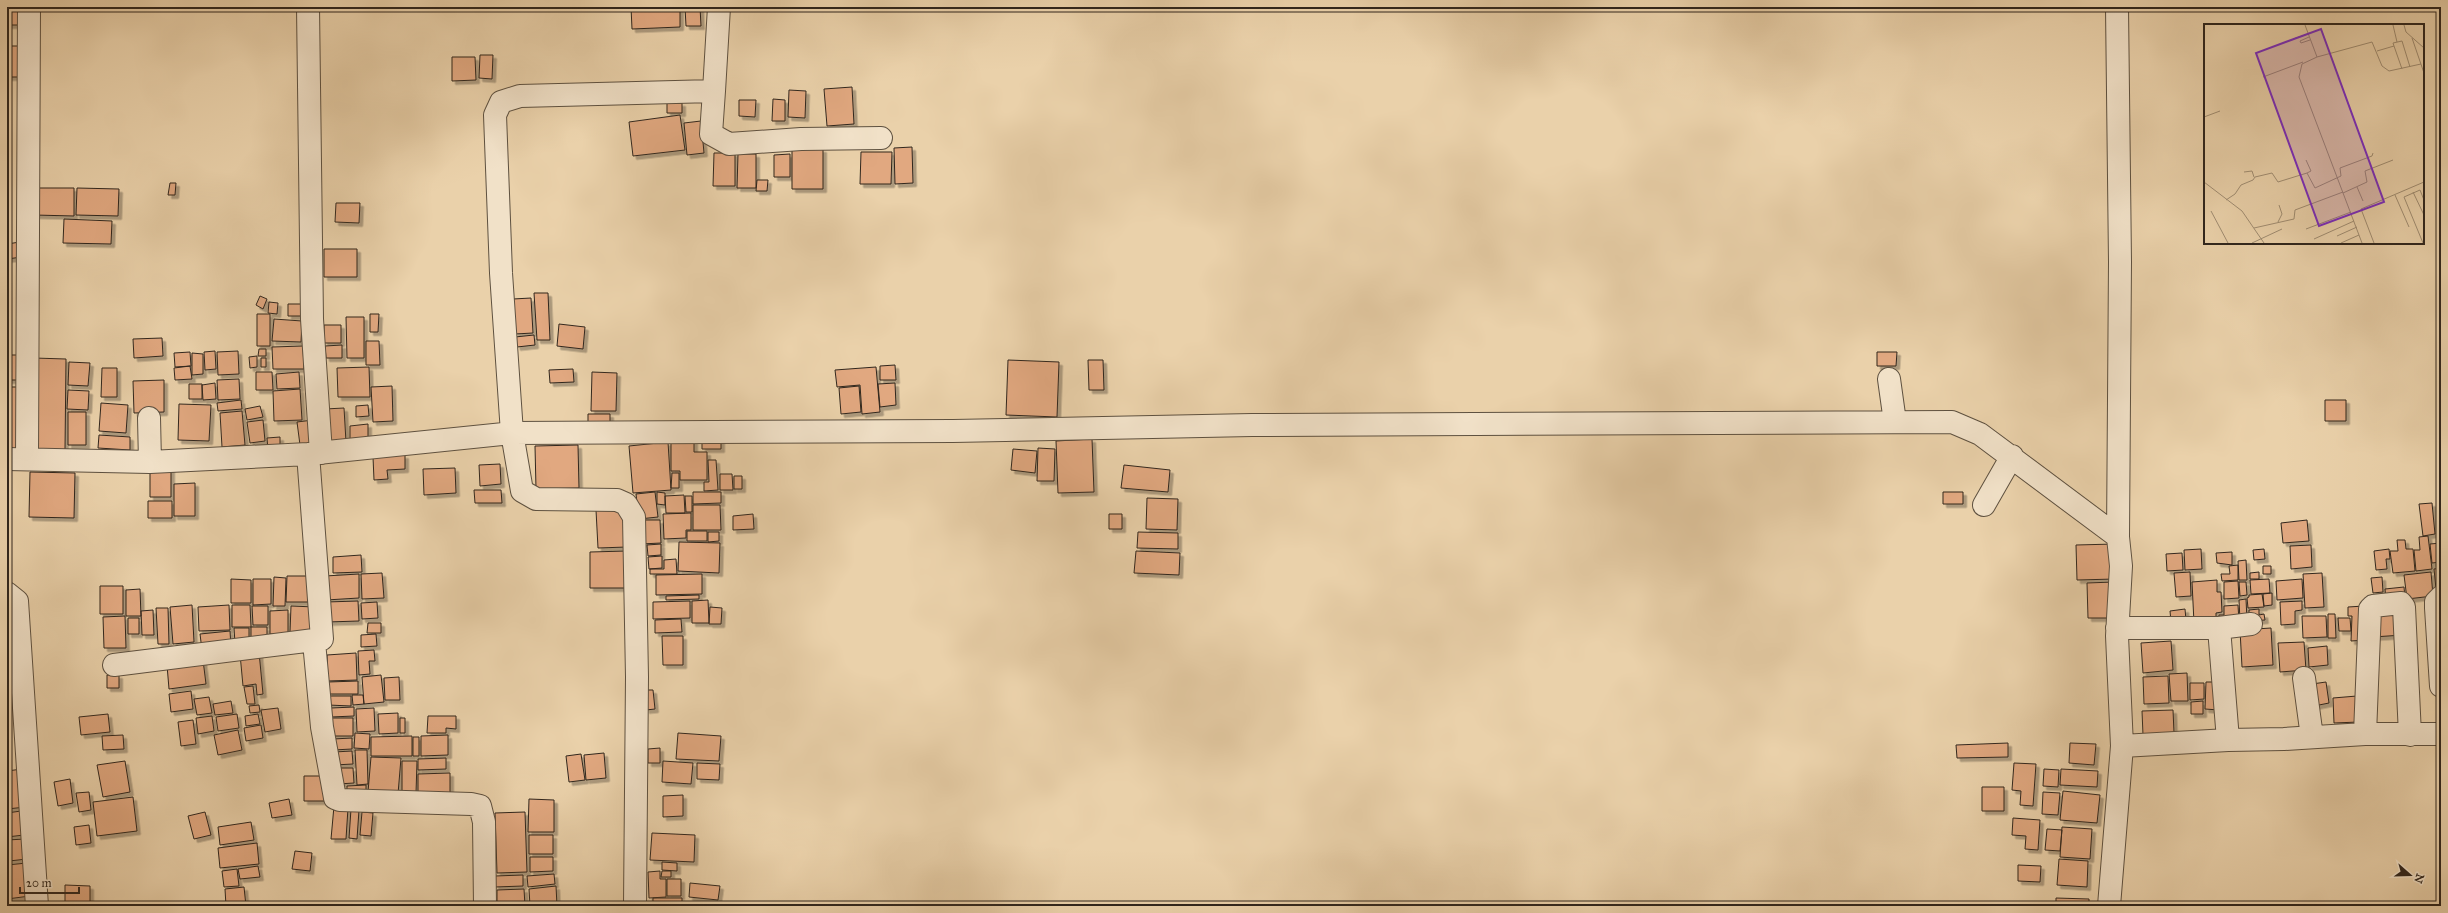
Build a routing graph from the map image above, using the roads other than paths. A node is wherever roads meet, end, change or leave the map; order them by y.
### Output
1 (29, 7) edge
2 (308, 7) edge
3 (719, 7) edge
4 (2116, 7) edge
5 (714, 91) junction
6 (881, 138) dead end
7 (1889, 379) dead end
8 (149, 418) dead end
9 (1895, 422) junction
10 (512, 433) junction
11 (314, 453) junction
12 (2012, 456) junction
13 (17, 459) edge
14 (150, 462) junction
15 (1984, 505) dead end
16 (2118, 537) junction
17 (7, 593) edge
18 (2441, 597) edge
19 (2251, 624) dead end
20 (2117, 628) junction
21 (2219, 628) junction
22 (314, 642) junction
23 (114, 664) dead end
24 (2304, 678) dead end
25 (2441, 686) edge
26 (2365, 734) junction
27 (2441, 734) edge
28 (2410, 735) junction
29 (2312, 737) junction
30 (2228, 740) junction
31 (2122, 746) junction
32 (37, 906) edge
33 (485, 906) edge
34 (635, 906) edge
35 (2109, 906) edge

1 - 13 street
2 - 11 street
3 - 5 street
4 - 16 street
5 - 6 street
5 - 10 street
7 - 9 street
8 - 14 street
9 - 10 street
9 - 12 street
10 - 11 street
10 - 34 street
11 - 14 street
11 - 22 street
12 - 15 street
12 - 16 street
13 - 14 street
16 - 20 street
17 - 32 street
18 - 25 street
19 - 21 street
20 - 21 street
20 - 31 street
21 - 30 street
22 - 23 street
22 - 33 street
24 - 29 street
26 - 28 street
26 - 28 street
26 - 29 street
27 - 28 street
29 - 30 street
30 - 31 street
31 - 35 street

